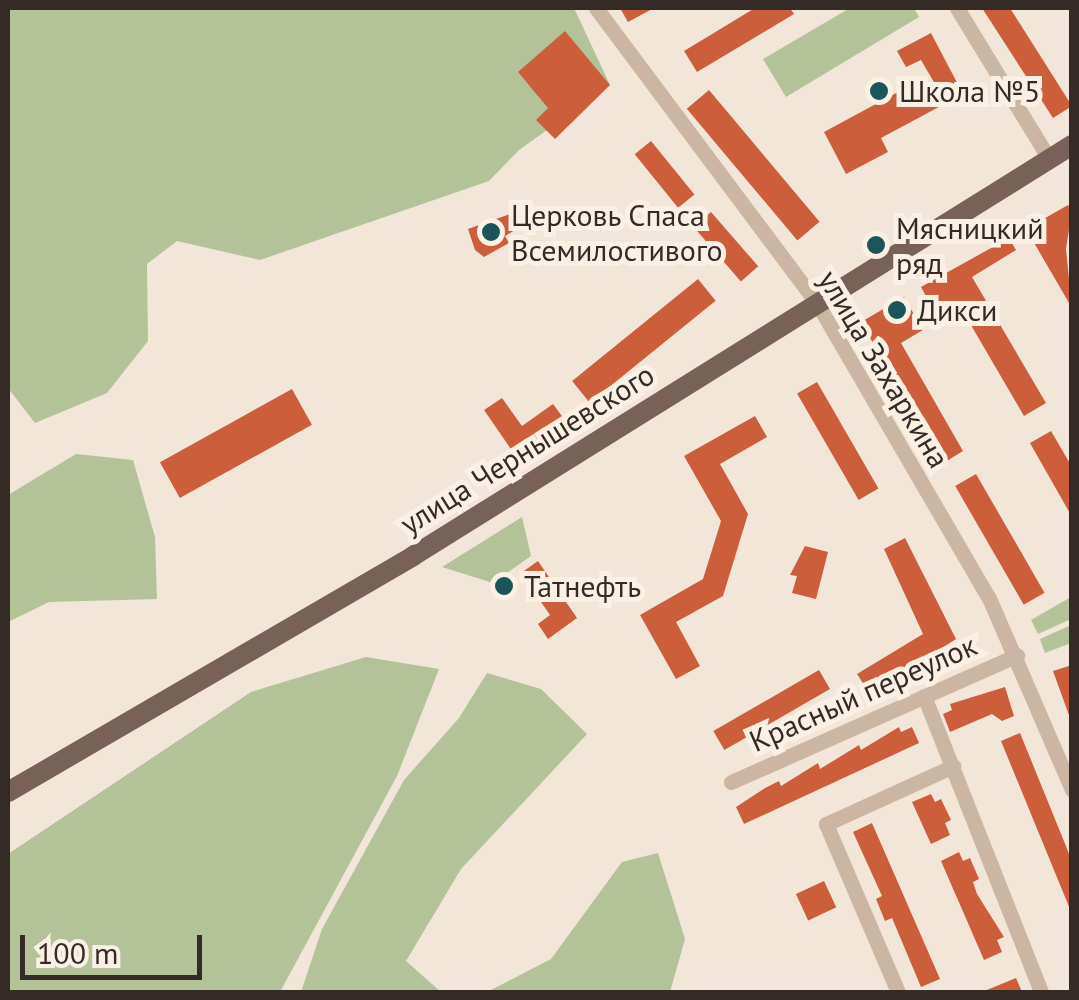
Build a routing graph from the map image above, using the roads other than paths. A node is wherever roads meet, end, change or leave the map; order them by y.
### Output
1 (596, 8) edge
2 (957, 8) edge
3 (1072, 145) edge
4 (1049, 159) junction
5 (816, 303) junction
6 (1017, 655) junction
7 (924, 696) junction
8 (953, 766) junction
9 (730, 782) dead end
10 (1072, 790) edge
11 (8, 792) edge
12 (898, 992) edge
13 (1041, 992) edge

1 - 5 street, улица Захаркина
2 - 4 street
3 - 4 main road, улица Чернышевского
4 - 5 main road, улица Чернышевского
5 - 6 street, улица Захаркина
5 - 11 main road, улица Чернышевского
6 - 7 street, Красный переулок
6 - 10 street, улица Захаркина
7 - 8 street
7 - 9 street, Красный переулок
8 - 12 street
8 - 13 street

